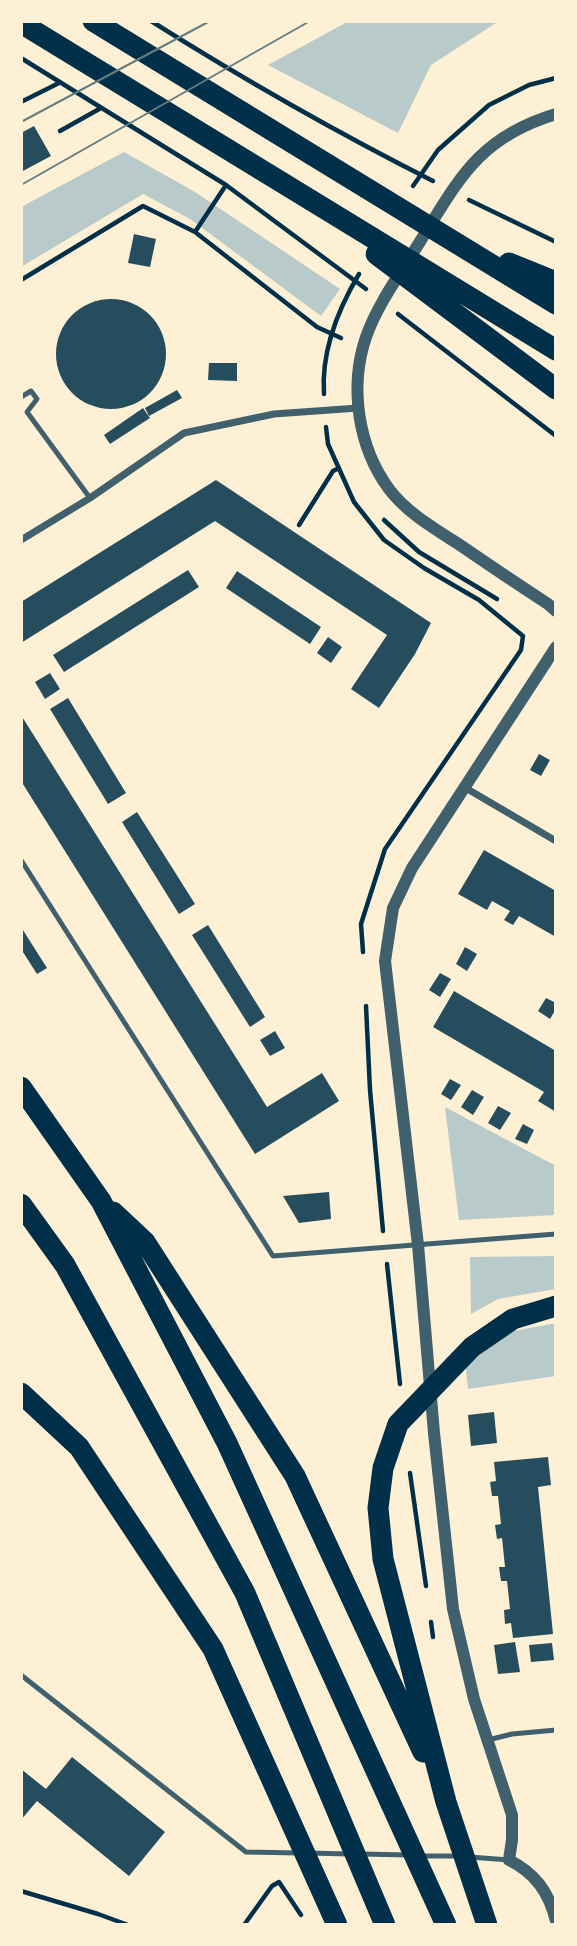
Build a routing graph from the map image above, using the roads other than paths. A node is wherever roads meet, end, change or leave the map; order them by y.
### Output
1 (93, 21) edge
2 (21, 23) edge
3 (556, 114) edge
4 (279, 181) junction
5 (449, 238) junction
6 (556, 282) edge
7 (556, 304) edge
8 (556, 350) edge
9 (556, 389) edge
10 (21, 397) edge
11 (358, 408) junction
12 (90, 498) junction
13 (21, 540) edge
14 (556, 611) edge
15 (556, 647) edge
16 (464, 787) junction
17 (556, 841) edge
18 (21, 860) edge
19 (21, 1087) edge
20 (101, 1201) junction
21 (21, 1204) edge
22 (556, 1234) edge
23 (418, 1245) junction
24 (556, 1306) edge
25 (21, 1393) edge
26 (21, 1675) edge
27 (556, 1730) edge
28 (488, 1740) junction
29 (446, 1802) junction
30 (502, 1858) junction
31 (556, 1920) edge
32 (337, 1925) edge
33 (386, 1925) edge
34 (446, 1925) edge
35 (487, 1925) edge

1 - 5 highway
2 - 4 highway
3 - 11 street
4 - 8 highway
4 - 9 highway
5 - 6 highway
5 - 7 highway
10 - 12 lane
11 - 12 street
11 - 14 street
12 - 13 street
15 - 16 street
16 - 17 street
16 - 23 street
18 - 23 lane
19 - 20 highway
20 - 29 highway
20 - 34 highway
21 - 33 highway
22 - 23 lane
23 - 28 street
24 - 29 highway
25 - 32 highway
26 - 30 lane
27 - 28 lane
28 - 30 street
29 - 35 highway
30 - 31 street

